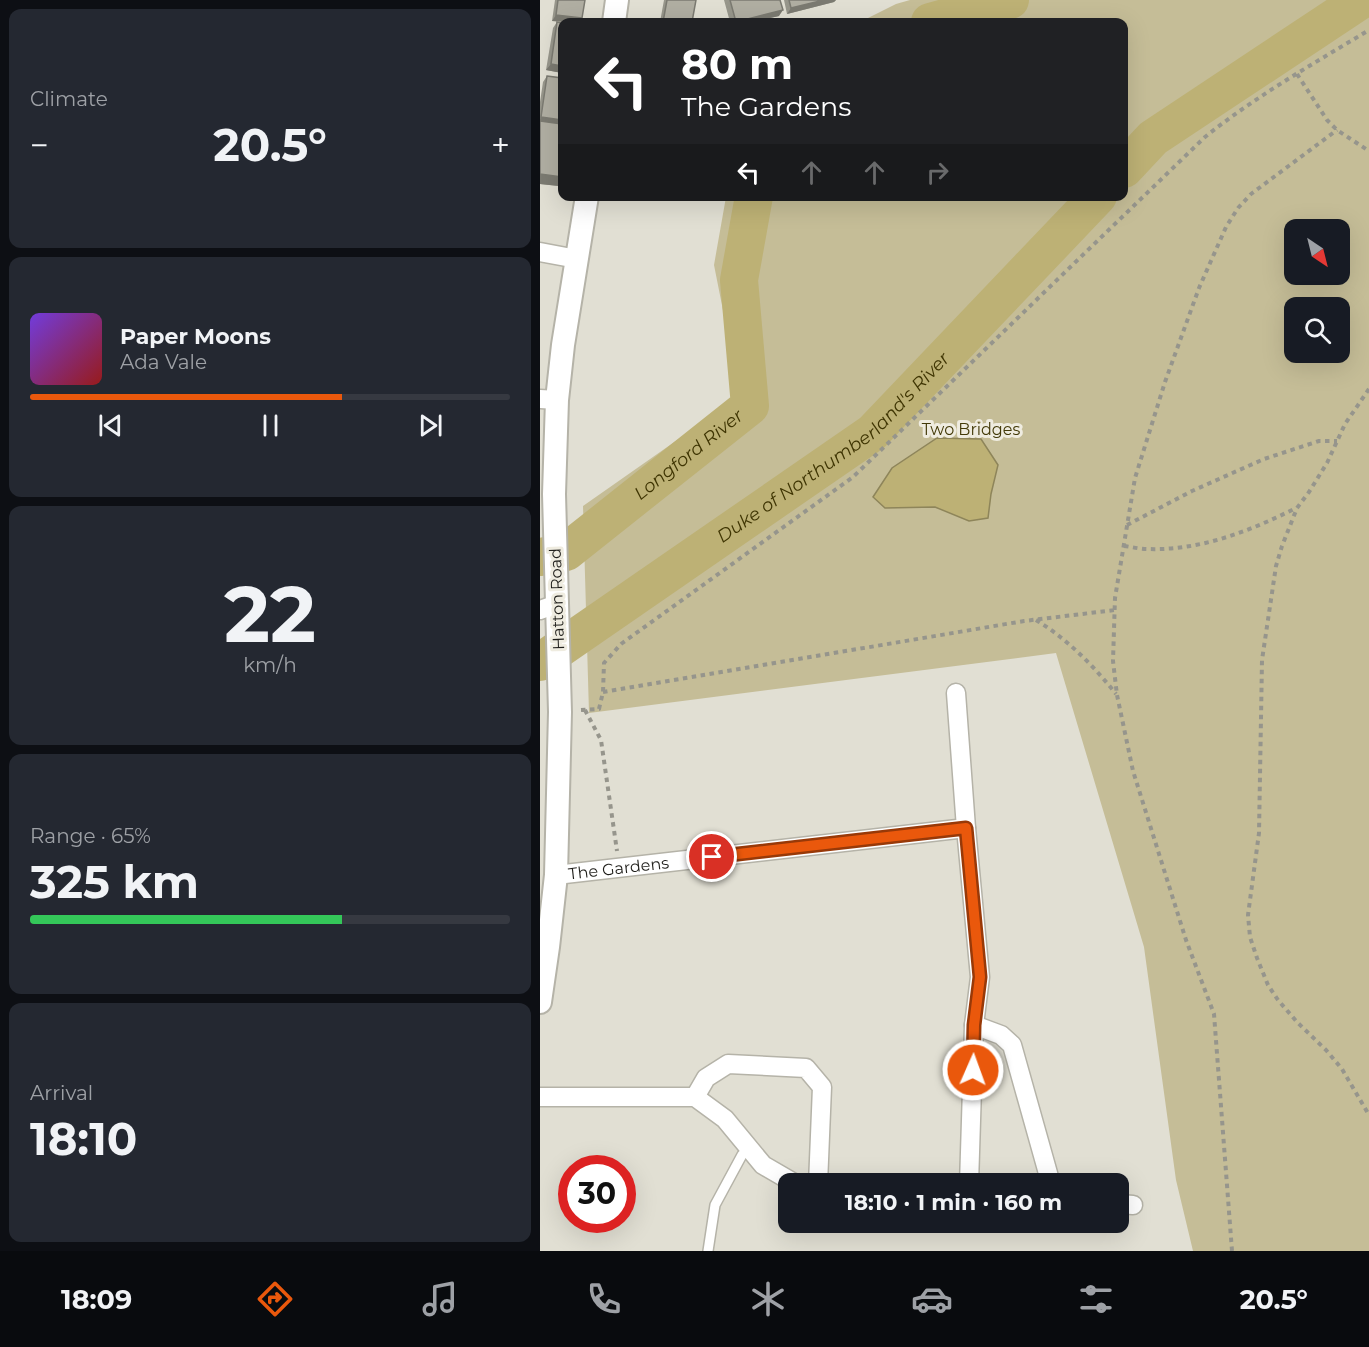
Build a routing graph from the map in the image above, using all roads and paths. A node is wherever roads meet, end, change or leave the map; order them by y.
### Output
1 (617, 0) edge
2 (615, 18) edge
3 (1369, 30) edge
4 (1297, 74) junction
5 (1336, 130) junction
6 (1369, 151) edge
7 (585, 201) edge
8 (540, 252) edge
9 (577, 259) junction
10 (1369, 389) edge
11 (549, 400) edge
12 (1337, 441) junction
13 (1296, 508) junction
14 (1127, 525) junction
15 (1124, 546) junction
16 (553, 603) edge
17 (1115, 610) junction
18 (1035, 620) junction
19 (603, 692) junction
20 (956, 693) dead end
21 (1117, 695) junction
22 (560, 702) junction
23 (585, 710) junction
24 (966, 828) junction
25 (620, 867) junction
26 (556, 875) junction
27 (544, 946) edge
28 (540, 1002) edge
29 (974, 1025) junction
30 (540, 1097) edge
31 (694, 1097) junction
32 (1369, 1115) edge
33 (749, 1148) junction
34 (778, 1173) edge
35 (818, 1173) edge
36 (969, 1173) edge
37 (1048, 1173) edge
38 (708, 1251) edge
39 (1232, 1251) edge

1 - 2 street
3 - 4 path
4 - 5 path
4 - 19 path
5 - 6 path
5 - 14 path
7 - 9 street, Hatton Road
8 - 9 street
9 - 11 street, Hatton Road
10 - 12 path
11 - 16 street, Hatton Road
12 - 13 path
12 - 14 path
13 - 15 path
13 - 32 path
14 - 15 path
15 - 17 path
16 - 22 street, Hatton Road
17 - 18 path
17 - 21 path
18 - 19 path
18 - 21 path
19 - 23 path
20 - 24 street
21 - 39 path
22 - 23 path
22 - 26 street, Hatton Road
23 - 25 path
24 - 25 street, The Gardens
24 - 29 street
25 - 26 street, The Gardens
26 - 27 street, Hatton Road
27 - 28 street, Hatton Road
29 - 36 street
29 - 37 street
30 - 31 street
31 - 33 street
31 - 35 street
33 - 34 street
33 - 38 lane

